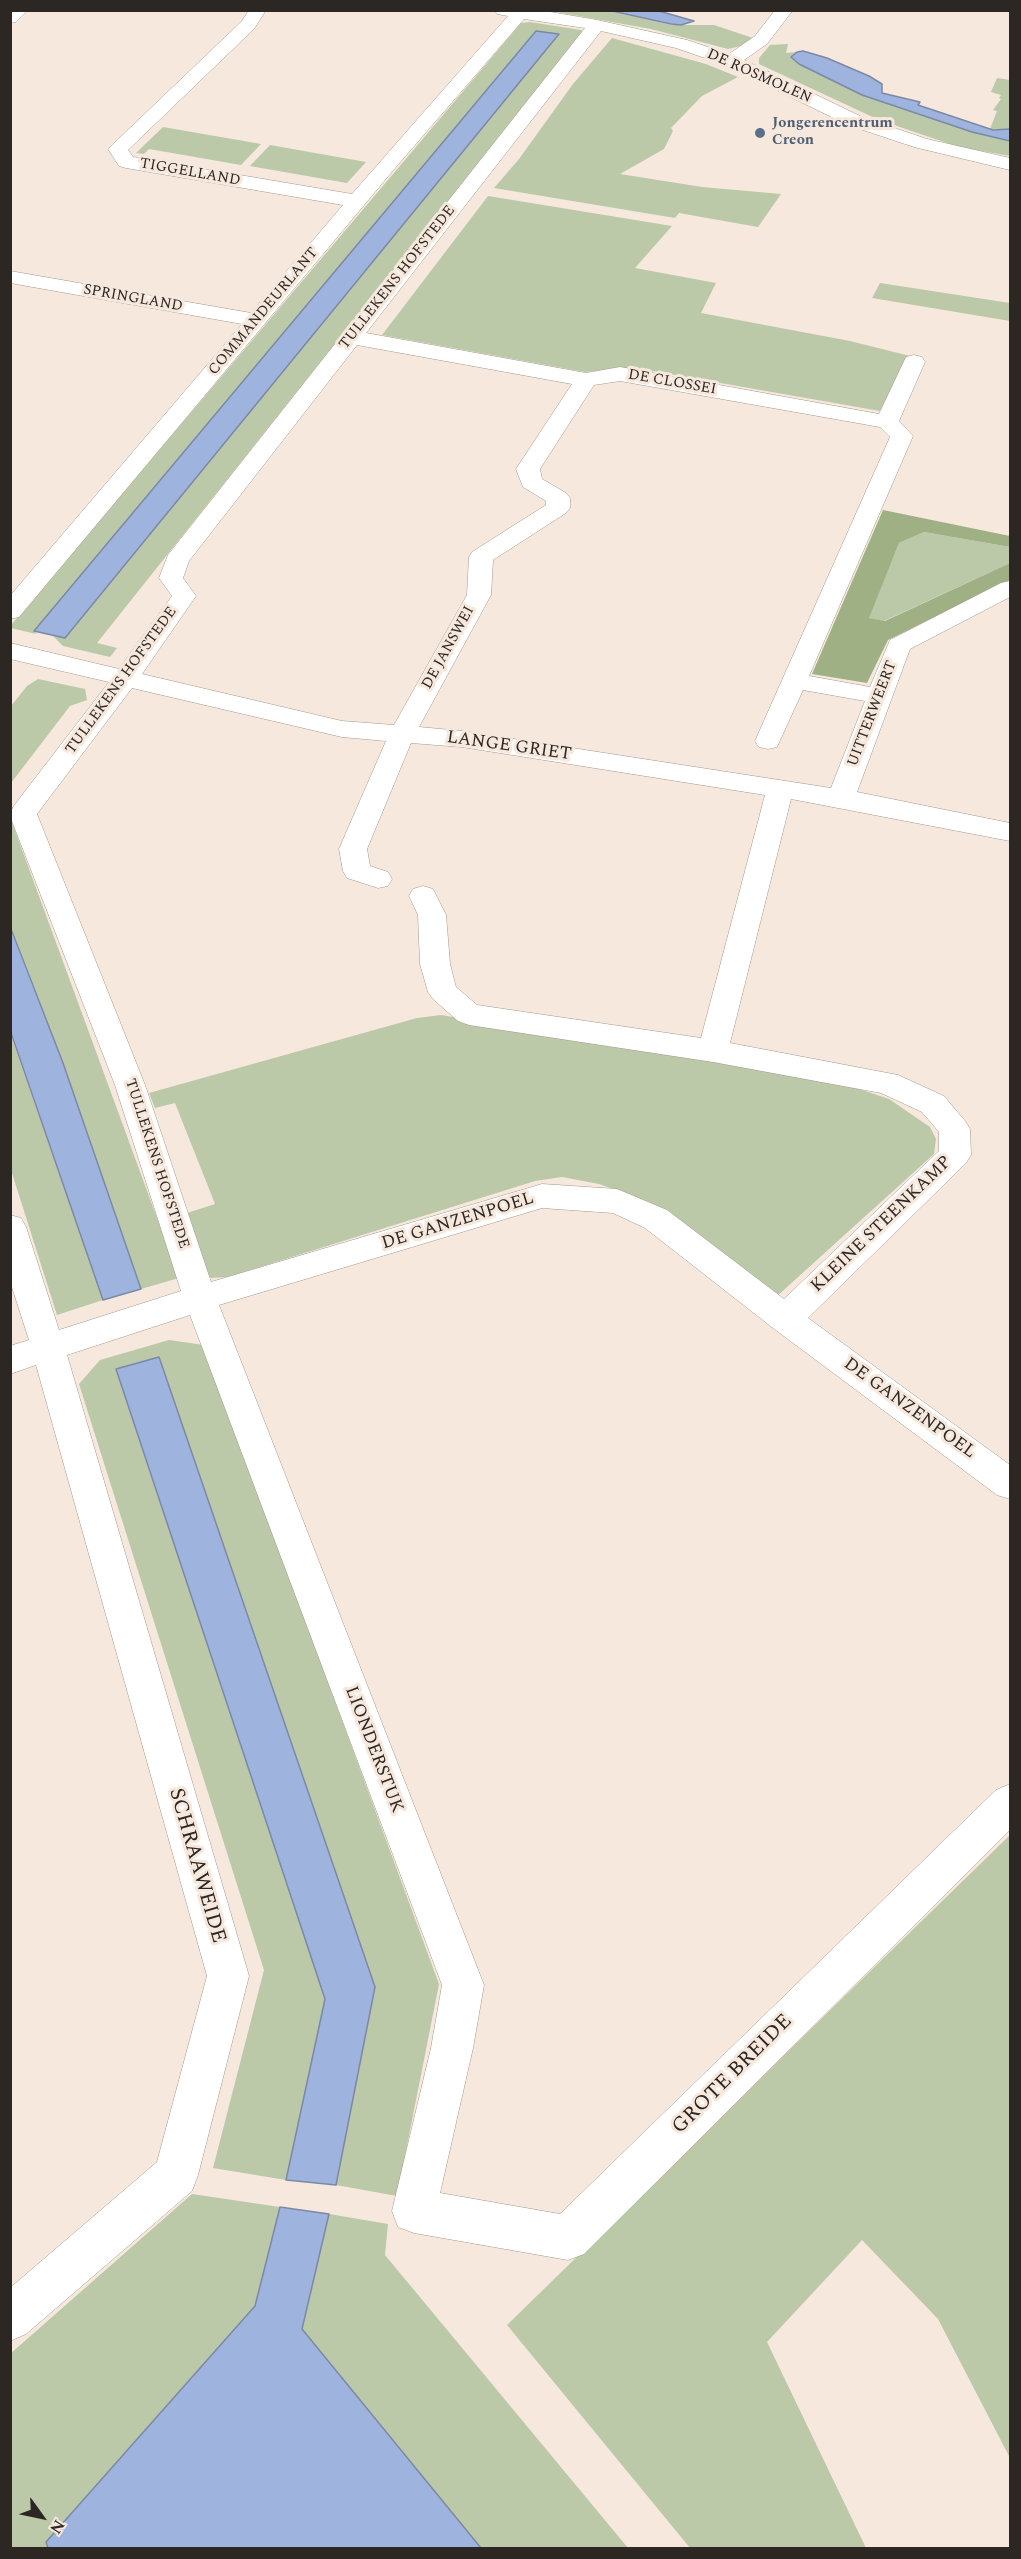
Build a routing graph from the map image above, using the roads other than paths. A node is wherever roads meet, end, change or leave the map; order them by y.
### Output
1 (20, 10) edge
2 (258, 10) edge
3 (785, 10) edge
4 (511, 12) edge
5 (10, 18) edge
6 (597, 25) junction
7 (731, 62) junction
8 (1011, 164) edge
9 (357, 201) junction
10 (10, 277) edge
11 (256, 320) junction
12 (351, 337) junction
13 (914, 362) dead end
14 (586, 380) junction
15 (887, 422) junction
16 (1011, 588) edge
17 (10, 612) edge
18 (10, 651) edge
19 (126, 678) junction
20 (795, 681) junction
21 (879, 696) junction
22 (402, 734) junction
23 (768, 741) dead end
24 (780, 789) junction
25 (841, 798) junction
26 (1011, 832) edge
27 (378, 879) dead end
28 (423, 896) dead end
29 (713, 1051) junction
30 (10, 1227) edge
31 (200, 1298) junction
32 (785, 1319) junction
33 (48, 1348) junction
34 (10, 1360) edge
35 (1011, 1484) edge
36 (1011, 1803) edge
37 (414, 2211) joint
38 (10, 2318) edge

1 - 5 street
2 - 9 street, TIGGELLAND
3 - 7 street
4 - 6 street, DE ROSMOLEN
4 - 9 street, COMMANDEURLANT
6 - 7 street, DE ROSMOLEN
6 - 12 street, TULLEKENS HOFSTEDE
7 - 8 street, DE ROSMOLEN
9 - 11 street, COMMANDEURLANT
10 - 11 street, SPRINGLAND
11 - 17 street, COMMANDEURLANT
12 - 14 street, DE CLOSSEI
12 - 19 street, TULLEKENS HOFSTEDE
13 - 15 street
14 - 15 street, DE CLOSSEI
14 - 22 street, DE JANSWEI
15 - 20 street
16 - 21 street, UITTERWEERT
18 - 19 street, LANGE GRIET
19 - 22 street, LANGE GRIET
19 - 31 street, TULLEKENS HOFSTEDE
20 - 21 street
20 - 23 street
21 - 25 street, UITTERWEERT
22 - 24 street, LANGE GRIET
22 - 27 street
24 - 25 street, LANGE GRIET
24 - 29 street
25 - 26 street, LANGE GRIET
28 - 29 street, KLEINE STEENKAMP
29 - 32 street, KLEINE STEENKAMP
30 - 33 street, SCHRAAWEIDE
31 - 32 street, DE GANZENPOEL
31 - 33 street, DE GANZENPOEL
31 - 37 street, LIONDERSTUK
32 - 35 street, DE GANZENPOEL
33 - 34 street, DE GANZENPOEL
33 - 38 street, SCHRAAWEIDE
36 - 37 street, GROTE BREIDE

